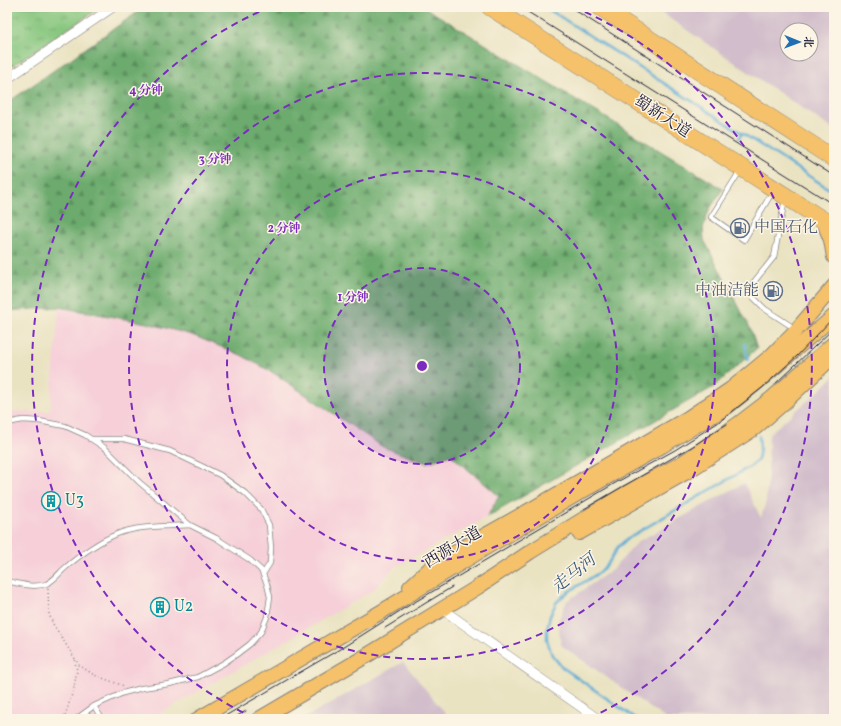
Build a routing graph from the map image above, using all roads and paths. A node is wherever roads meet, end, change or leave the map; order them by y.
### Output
1 (113, 7) edge
2 (490, 7) edge
3 (600, 7) edge
4 (7, 79) edge
5 (834, 159) edge
6 (742, 168) junction
7 (780, 192) junction
8 (829, 223) edge
9 (834, 256) edge
10 (834, 286) edge
11 (834, 316) edge
12 (797, 330) junction
13 (834, 343) edge
14 (834, 354) edge
15 (7, 424) edge
16 (90, 439) junction
17 (190, 525) junction
18 (263, 574) junction
19 (7, 581) edge
20 (48, 583) junction
21 (478, 587) junction
22 (442, 610) junction
23 (381, 612) junction
24 (73, 657) junction
25 (135, 690) junction
26 (94, 706) junction
27 (64, 719) edge
28 (76, 719) edge
29 (102, 719) edge
30 (198, 719) edge
31 (259, 719) edge
32 (598, 719) edge

1 - 4 street
2 - 6 highway, 蜀新大道
3 - 5 highway
6 - 7 highway, 蜀新大道
6 - 7 lane
7 - 8 highway, 蜀新大道
7 - 12 lane
8 - 9 main road
10 - 12 main road
11 - 23 main road, 西源大道
12 - 23 main road
13 - 21 main road
14 - 21 main road
15 - 16 lane
16 - 17 lane
16 - 18 lane
17 - 18 lane
17 - 20 lane
18 - 25 lane
19 - 20 lane
20 - 24 path
21 - 22 main road
22 - 31 main road
22 - 32 street
23 - 30 main road, 西源大道
24 - 25 path
24 - 27 path
25 - 26 lane
26 - 28 lane
26 - 29 lane

